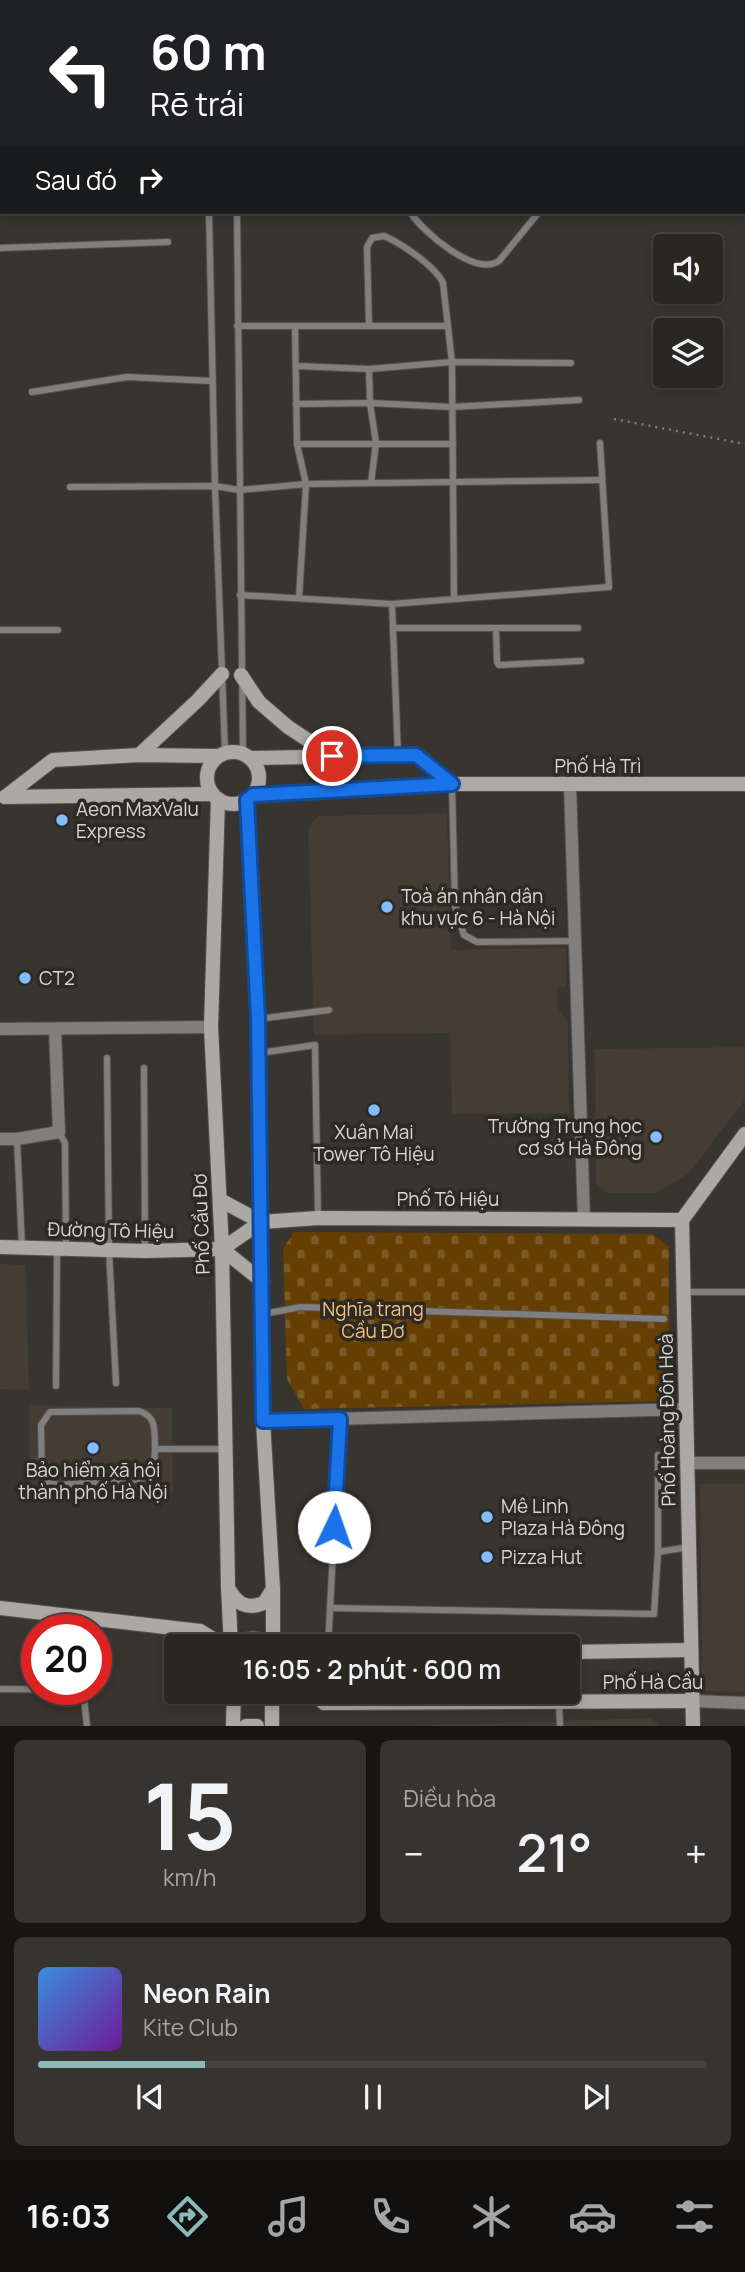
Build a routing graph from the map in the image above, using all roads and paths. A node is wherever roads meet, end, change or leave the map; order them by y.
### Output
1 (209, 214) edge
2 (237, 214) edge
3 (412, 214) edge
4 (537, 214) edge
5 (168, 242) dead end
6 (0, 248) edge
7 (237, 326) junction
8 (295, 326) junction
9 (369, 326) junction
10 (449, 326) junction
11 (452, 362) junction
12 (571, 363) dead end
13 (296, 366) junction
14 (369, 369) junction
15 (212, 381) junction
16 (32, 392) dead end
17 (579, 400) dead end
18 (370, 403) junction
19 (296, 404) junction
20 (452, 407) junction
21 (614, 419) dead end
22 (376, 443) junction
23 (600, 443) dead end
24 (297, 444) junction
25 (453, 444) junction
26 (745, 444) edge
27 (602, 480) junction
28 (371, 483) junction
29 (453, 483) junction
30 (306, 484) junction
31 (215, 486) junction
32 (70, 487) dead end
33 (239, 490) junction
34 (240, 595) junction
35 (299, 598) junction
36 (454, 599) junction
37 (392, 604) junction
38 (393, 628) junction
39 (578, 628) dead end
40 (496, 629) junction
41 (0, 630) edge
42 (58, 630) dead end
43 (581, 662) dead end
44 (222, 674) junction
45 (241, 674) junction
46 (221, 754) junction
47 (139, 755) junction
48 (398, 755) junction
49 (247, 756) junction
50 (332, 756) junction
51 (452, 784) junction
52 (745, 784) edge
53 (570, 785) junction
54 (3, 797) edge
55 (215, 797) junction
56 (250, 797) junction
57 (575, 941) junction
58 (329, 1010) dead end
59 (258, 1019) junction
60 (211, 1027) junction
61 (55, 1029) junction
62 (0, 1030) edge
63 (259, 1053) junction
64 (107, 1058) dead end
65 (144, 1068) dead end
66 (59, 1132) junction
67 (745, 1134) edge
68 (0, 1139) edge
69 (17, 1139) junction
70 (220, 1200) junction
71 (318, 1218) junction
72 (584, 1219) junction
73 (682, 1220) junction
74 (261, 1222) junction
75 (0, 1247) edge
76 (22, 1247) junction
77 (62, 1249) junction
78 (222, 1249) junction
79 (109, 1250) junction
80 (145, 1251) junction
81 (263, 1282) junction
82 (684, 1292) junction
83 (745, 1292) edge
84 (263, 1314) junction
85 (664, 1319) dead end
86 (116, 1383) dead end
87 (56, 1386) dead end
88 (686, 1409) junction
89 (340, 1419) junction
90 (263, 1421) junction
91 (155, 1449) junction
92 (225, 1449) junction
93 (658, 1455) dead end
94 (687, 1463) junction
95 (745, 1464) edge
96 (689, 1547) junction
97 (658, 1552) junction
98 (228, 1587) junction
99 (273, 1589) junction
100 (0, 1608) edge
101 (330, 1608) junction
102 (35, 1614) edge
103 (112, 1625) edge
104 (206, 1634) edge
105 (230, 1634) edge
106 (272, 1634) edge
107 (329, 1634) edge
108 (690, 1650) junction
109 (580, 1652) edge
110 (0, 1689) edge
111 (21, 1689) edge
112 (580, 1701) edge
113 (692, 1701) junction
114 (745, 1703) edge
115 (234, 1704) edge
116 (272, 1704) edge
117 (559, 1704) edge
118 (85, 1705) edge
119 (88, 1726) edge
120 (233, 1726) edge
121 (246, 1726) edge
122 (257, 1726) edge
123 (272, 1726) edge
124 (560, 1726) edge
125 (692, 1726) edge

1 - 15 lane
2 - 7 lane
3 - 4 lane
5 - 6 lane
7 - 8 lane
7 - 33 lane
8 - 9 lane
8 - 13 lane
9 - 10 lane
9 - 10 lane
10 - 11 lane
11 - 12 lane
11 - 14 lane
11 - 20 lane
13 - 14 lane
13 - 19 lane
14 - 18 lane
15 - 16 lane
15 - 31 lane
17 - 20 lane
18 - 19 lane
18 - 20 lane
18 - 22 lane
19 - 24 lane
20 - 25 lane
21 - 26 path
22 - 24 lane
22 - 25 lane
22 - 28 lane
23 - 27 lane
24 - 30 lane
25 - 29 lane
27 - 29 lane
27 - 36 lane
28 - 29 lane
28 - 30 lane
29 - 36 lane
30 - 33 lane
30 - 35 lane
31 - 32 lane
31 - 33 lane
31 - 44 lane
33 - 34 lane
34 - 35 lane
34 - 45 lane
35 - 37 lane
36 - 37 lane
37 - 38 lane
38 - 40 lane
38 - 48 lane
39 - 40 lane
40 - 43 lane
41 - 42 lane
44 - 46 lane
44 - 47 street
45 - 49 lane
45 - 50 street
46 - 47 street
46 - 49 street
46 - 55 street
47 - 54 street
48 - 50 street
48 - 51 street
49 - 50 street
49 - 56 street
51 - 53 street, Phố Hà Trì
51 - 56 street, Phố Hà Trì
51 - 57 lane
52 - 53 street, Phố Hà Trì
53 - 57 street
54 - 55 street
55 - 56 street
55 - 60 street, Phố Cầu Đơ
56 - 59 street
57 - 72 street
58 - 59 lane
59 - 63 street
60 - 61 street
60 - 70 street, Phố Cầu Đơ
61 - 62 street
61 - 66 street
63 - 71 lane
63 - 74 street
64 - 79 lane
65 - 80 lane
66 - 69 street
66 - 77 lane
67 - 73 street
68 - 69 street
69 - 76 lane
70 - 74 street
70 - 78 street, Phố Cầu Đơ
71 - 72 street, Phố Tô Hiệu
71 - 74 street, Phố Tô Hiệu
72 - 73 street, Phố Tô Hiệu
73 - 82 street, Phố Hoàng Đôn Hoà
74 - 78 street
74 - 81 street
75 - 76 street, Đường Tô Hiệu
76 - 77 street, Đường Tô Hiệu
77 - 79 street, Đường Tô Hiệu
77 - 87 lane
78 - 80 street, Đường Tô Hiệu
78 - 81 street
78 - 92 street, Phố Cầu Đơ
79 - 80 street, Đường Tô Hiệu
79 - 86 lane
81 - 84 street
82 - 83 lane
82 - 88 street, Phố Hoàng Đôn Hoà
84 - 85 lane
84 - 90 street
88 - 89 street
88 - 94 street, Phố Hoàng Đôn Hoà
89 - 90 street
89 - 101 lane
90 - 99 street
91 - 91 lane
91 - 92 lane
92 - 98 street, Phố Cầu Đơ
93 - 97 lane
94 - 95 street
94 - 96 street, Phố Hoàng Đôn Hoà
96 - 97 lane
96 - 108 street, Phố Hoàng Đôn Hoà
97 - 101 lane
98 - 99 street
98 - 105 street, Phố Cầu Đơ
99 - 106 street
100 - 102 street
101 - 107 lane
103 - 104 street
108 - 109 street, Phố Hà Cầu
108 - 113 street, Phố Hoàng Đôn Hoà
110 - 111 lane
112 - 113 street, Phố Hà Cầu
113 - 114 street, Phố Hà Cầu
113 - 125 street, Phố Hoàng Đôn Hoà
115 - 120 street
116 - 123 street
117 - 124 lane
118 - 119 lane
121 - 122 street

